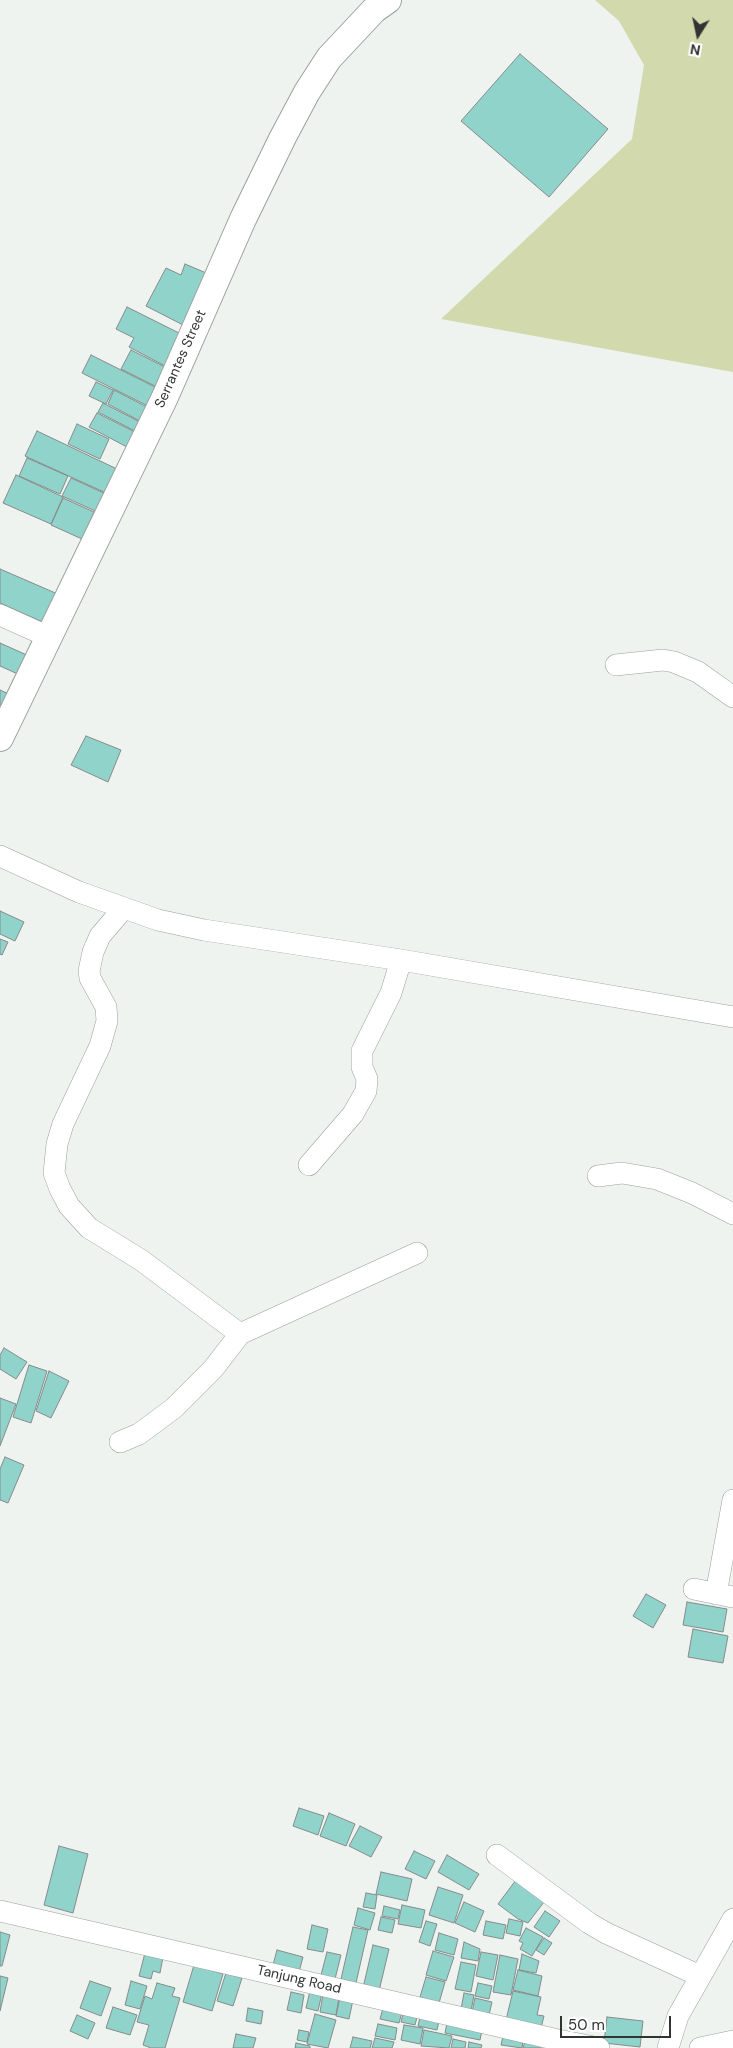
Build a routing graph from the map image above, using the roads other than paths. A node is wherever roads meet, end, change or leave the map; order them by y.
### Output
1 (388, 0) edge
2 (0, 615) edge
3 (49, 637) junction
4 (616, 665) dead end
5 (733, 697) edge
6 (0, 738) edge
7 (0, 856) edge
8 (122, 909) junction
9 (401, 960) junction
10 (733, 1017) edge
11 (309, 1165) dead end
12 (598, 1176) dead end
13 (733, 1214) edge
14 (417, 1253) dead end
15 (240, 1334) junction
16 (120, 1442) dead end
17 (733, 1500) edge
18 (694, 1589) dead end
19 (725, 1596) edge
20 (498, 1855) dead end
21 (0, 1911) edge
22 (733, 1919) edge
23 (700, 1976) junction
24 (733, 2042) edge
25 (599, 2048) edge
26 (668, 2048) edge
27 (700, 2048) edge

1 - 3 main road, Serrantes Street
2 - 3 street
3 - 6 main road, Serrantes Street
4 - 5 street
7 - 8 street
8 - 9 street
8 - 15 street
9 - 10 street
9 - 11 street
12 - 13 street
14 - 15 street
15 - 16 street
17 - 19 street
18 - 19 street
20 - 23 street
21 - 25 street, Tanjung Road
22 - 23 street
23 - 26 street
24 - 27 street

